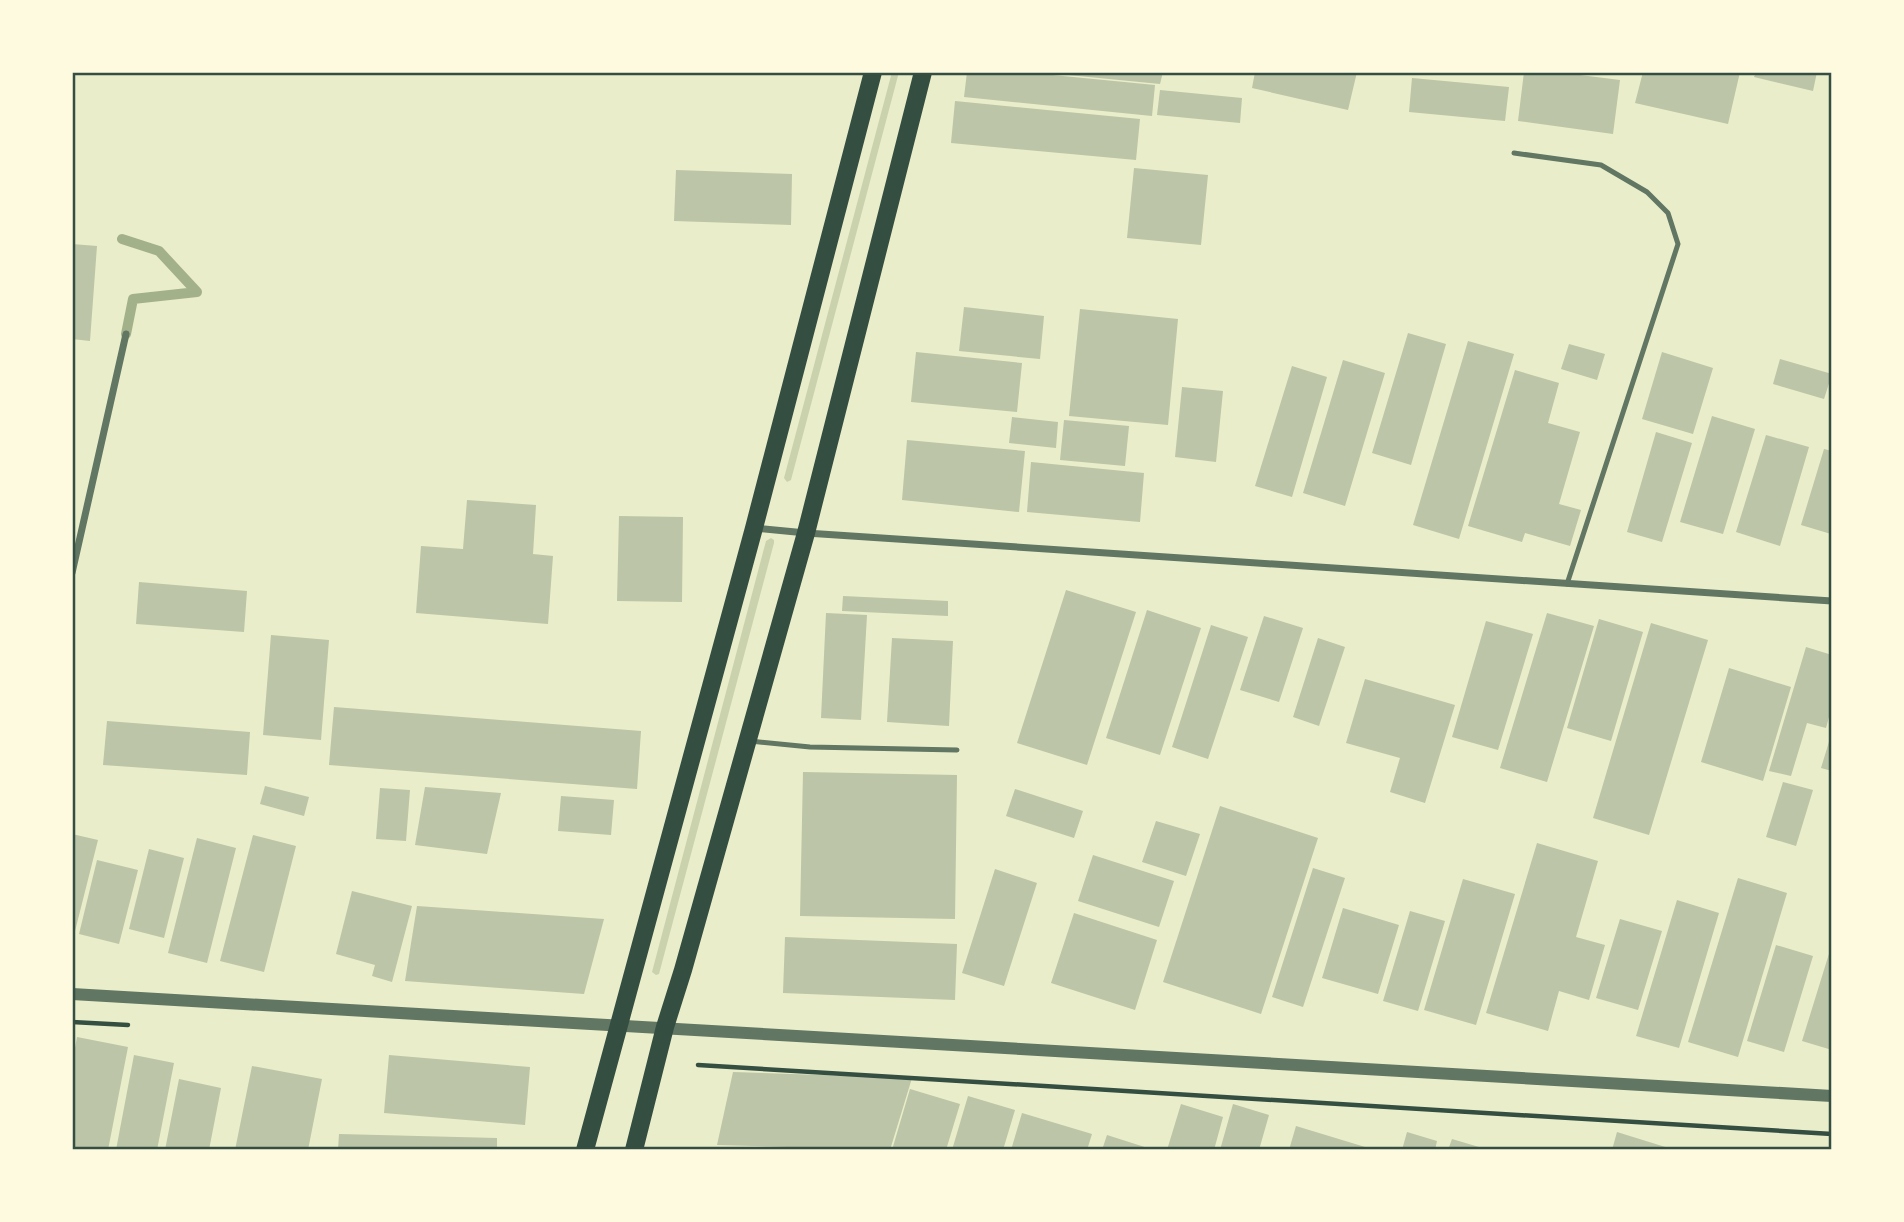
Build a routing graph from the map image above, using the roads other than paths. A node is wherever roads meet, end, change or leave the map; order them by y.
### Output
1 (873, 72) edge
2 (923, 72) edge
3 (1514, 153) dead end
4 (126, 334) dead end
5 (754, 528) junction
6 (806, 533) junction
7 (72, 573) edge
8 (1567, 584) junction
9 (1832, 601) edge
10 (747, 741) junction
11 (957, 750) dead end
12 (72, 994) edge
13 (620, 1026) junction
14 (665, 1027) junction
15 (1832, 1096) edge
16 (585, 1150) edge
17 (634, 1150) edge

1 - 5 main road
2 - 6 main road
3 - 8 lane
4 - 7 street
5 - 6 street
5 - 13 main road
6 - 8 street
6 - 10 main road
8 - 9 street
10 - 11 lane
10 - 14 main road
12 - 13 street
13 - 14 street
13 - 16 main road
14 - 15 street
14 - 17 main road

